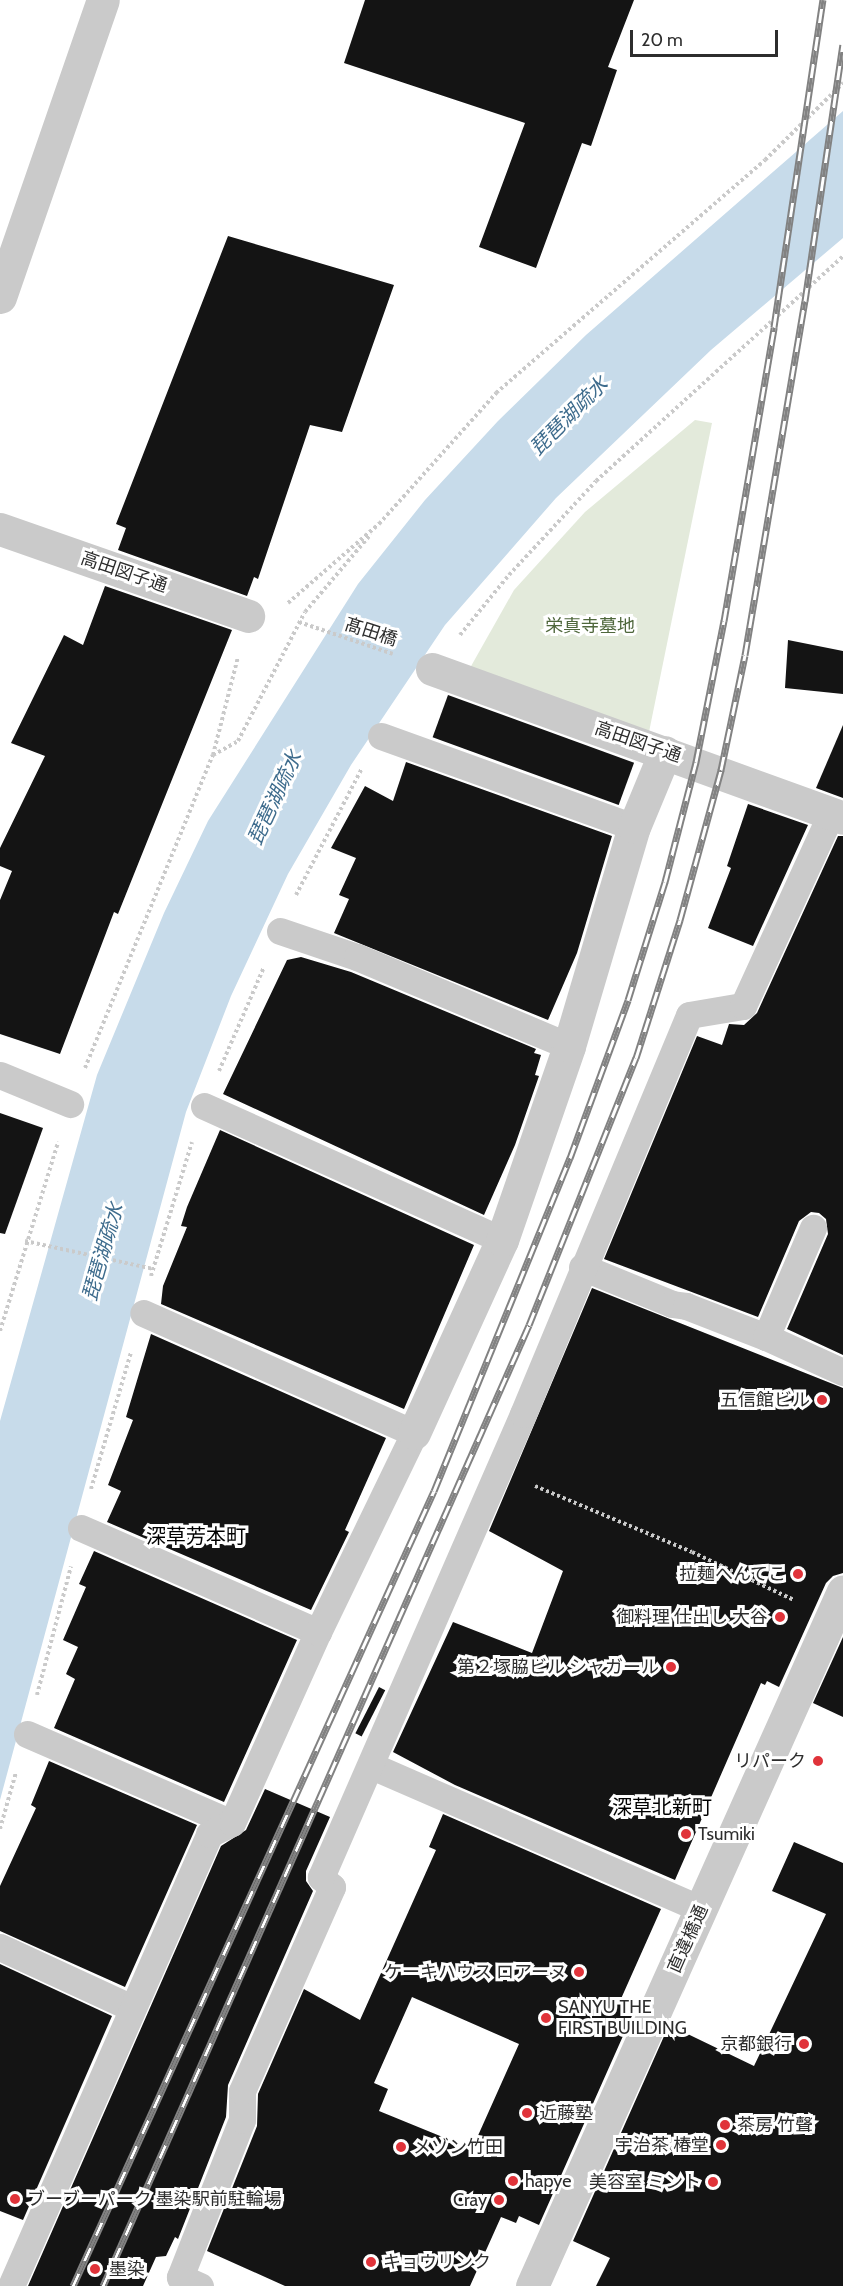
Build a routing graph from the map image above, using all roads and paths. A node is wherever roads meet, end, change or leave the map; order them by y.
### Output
1 (103, 0) edge
2 (843, 83) edge
3 (843, 256) edge
4 (0, 297) edge
5 (379, 524) junction
6 (0, 529) edge
7 (248, 616) junction
8 (299, 622) junction
9 (418, 663) junction
10 (381, 736) dead end
11 (665, 752) junction
12 (213, 755) junction
13 (837, 816) edge
14 (634, 826) junction
15 (280, 931) dead end
16 (569, 1046) junction
17 (0, 1075) edge
18 (70, 1104) junction
19 (204, 1106) dead end
20 (813, 1228) dead end
21 (502, 1240) junction
22 (25, 1241) junction
23 (582, 1267) junction
24 (153, 1269) dead end
25 (143, 1313) dead end
26 (0, 1331) edge
27 (766, 1336) junction
28 (843, 1372) edge
29 (414, 1433) junction
30 (498, 1470) junction
31 (81, 1528) dead end
32 (837, 1604) edge
33 (318, 1632) junction
34 (27, 1734) dead end
35 (372, 1766) junction
36 (232, 1823) junction
37 (701, 1909) junction
38 (0, 1947) edge
39 (130, 2007) junction
40 (11, 2286) edge
41 (200, 2286) edge
42 (532, 2286) edge

1 - 4 street
2 - 5 path
3 - 9 path
5 - 7 path
5 - 8 path
6 - 7 street, 高田図子通
7 - 12 path
8 - 9 path, 髙田橋
8 - 12 path
9 - 11 street, 高田図子通
10 - 14 lane
11 - 13 street, 高田図子通
11 - 14 street
12 - 18 path
13 - 23 lane
14 - 16 street
15 - 16 lane
16 - 21 street
17 - 18 lane
18 - 22 path
19 - 21 lane
20 - 27 lane
21 - 29 street
22 - 24 path
22 - 26 path
23 - 27 lane
23 - 30 lane
25 - 29 lane
27 - 28 lane
29 - 33 lane
30 - 32 path
30 - 35 lane
31 - 33 lane
32 - 37 street, 直違橋通
33 - 36 lane
34 - 36 lane
35 - 37 lane
35 - 41 lane
36 - 39 lane
37 - 42 street, 直違橋通
38 - 39 lane
39 - 40 lane

